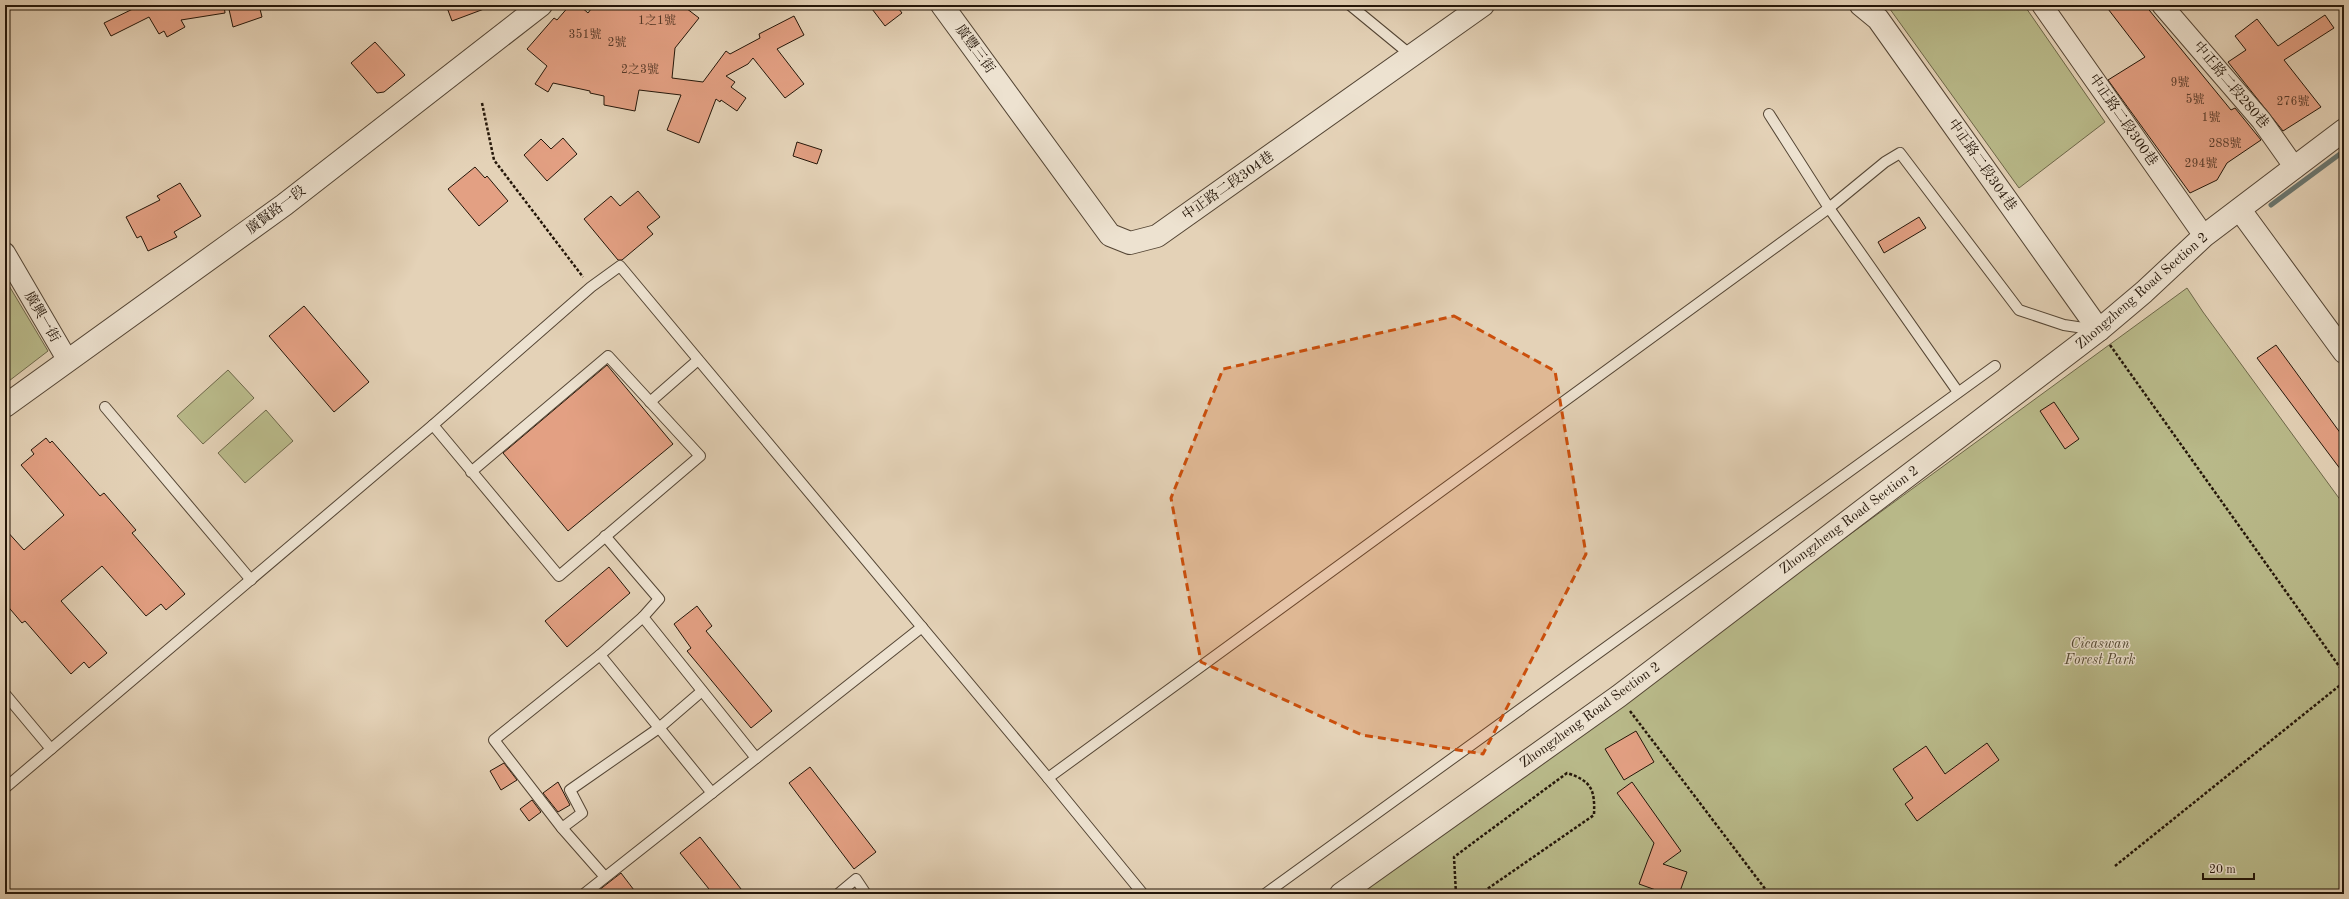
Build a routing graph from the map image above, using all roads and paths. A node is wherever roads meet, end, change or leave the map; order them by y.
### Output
1 (942, 5) edge
2 (1350, 5) edge
3 (1481, 5) edge
4 (1861, 5) edge
5 (2042, 5) edge
6 (2162, 5) edge
7 (534, 7) edge
8 (1412, 56) junction
9 (1007, 93) joint
10 (482, 103) dead end
11 (1769, 114) dead end
12 (2344, 130) edge
13 (2295, 168) junction
14 (1829, 208) junction
15 (2240, 210) junction
16 (2204, 236) junction
17 (5, 253) edge
18 (591, 287) junction
19 (2099, 330) junction
20 (2344, 352) edge
21 (698, 360) junction
22 (68, 361) junction
23 (1995, 366) dead end
24 (1958, 392) junction
25 (650, 402) junction
26 (5, 406) edge
27 (105, 407) dead end
28 (433, 425) junction
29 (471, 472) junction
30 (605, 536) junction
31 (251, 580) junction
32 (643, 617) junction
33 (922, 627) junction
34 (600, 655) junction
35 (2344, 672) edge
36 (2344, 682) edge
37 (702, 691) junction
38 (5, 694) edge
39 (1619, 696) junction
40 (659, 728) junction
41 (51, 749) junction
42 (756, 758) junction
43 (1048, 778) junction
44 (5, 788) edge
45 (712, 793) junction
46 (562, 828) junction
47 (2115, 866) dead end
48 (605, 877) junction
49 (584, 894) edge
50 (838, 894) edge
51 (866, 894) edge
52 (1143, 894) edge
53 (1265, 894) edge
54 (1341, 894) edge
55 (1456, 894) edge
56 (1480, 894) edge
57 (1769, 894) edge

1 - 9 street, 廣豐三街
2 - 8 lane
3 - 8 street, 中正路二段304巷
4 - 19 street, 中正路二段304巷
5 - 16 street, 中正路二段300巷
6 - 13 street, 中正路二段280巷
7 - 22 street, 廣賢路一段
8 - 9 street, 中正路二段304巷
10 - 18 path
11 - 14 lane
12 - 13 street, Zhongzheng Road Section 2
13 - 15 street, Zhongzheng Road Section 2
14 - 19 lane
14 - 24 lane
14 - 43 lane
15 - 16 street, Zhongzheng Road Section 2
15 - 20 street
16 - 19 street, Zhongzheng Road Section 2
17 - 22 street, 廣興一街
18 - 21 lane
18 - 28 lane
19 - 35 path
19 - 39 street, Zhongzheng Road Section 2
21 - 25 lane
21 - 33 lane
22 - 26 street, 廣賢路一段
23 - 24 lane
24 - 53 lane
25 - 29 lane
25 - 30 lane
27 - 31 lane
28 - 29 lane
28 - 31 lane
29 - 30 lane
30 - 32 lane
31 - 41 lane
32 - 34 lane
32 - 37 lane
33 - 42 lane
33 - 43 lane
34 - 40 lane
34 - 46 lane
36 - 47 path
37 - 40 lane
37 - 42 lane
38 - 41 lane
39 - 54 street, Zhongzheng Road Section 2
39 - 57 path
40 - 45 lane
40 - 46 lane
41 - 44 lane
42 - 45 lane
43 - 52 lane
45 - 48 lane
46 - 48 lane
48 - 49 lane
50 - 51 lane
55 - 56 path

